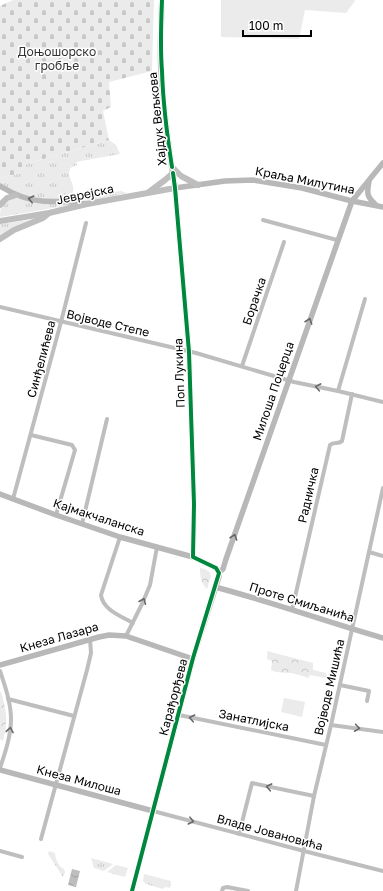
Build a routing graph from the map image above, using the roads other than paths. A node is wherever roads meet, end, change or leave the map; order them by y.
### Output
1 (162, 0) edge
2 (383, 163) edge
3 (172, 170) junction
4 (370, 179) junction
5 (198, 185) junction
6 (0, 186) edge
7 (175, 188) junction
8 (148, 193) junction
9 (16, 195) junction
10 (352, 201) junction
11 (88, 204) junction
12 (0, 205) edge
13 (376, 205) junction
14 (383, 207) edge
15 (49, 213) junction
16 (263, 220) dead end
17 (0, 221) edge
18 (86, 223) dead end
19 (0, 239) edge
20 (337, 240) junction
21 (284, 242) dead end
22 (365, 299) dead end
23 (0, 307) edge
24 (61, 322) junction
25 (189, 352) junction
26 (242, 366) junction
27 (289, 381) junction
28 (338, 391) junction
29 (352, 394) junction
30 (383, 402) edge
31 (107, 418) dead end
32 (31, 435) junction
33 (383, 488) edge
34 (0, 494) edge
35 (13, 499) junction
36 (56, 515) junction
37 (82, 524) junction
38 (120, 537) junction
39 (157, 547) junction
40 (369, 552) junction
41 (383, 556) edge
42 (194, 557) junction
43 (219, 572) junction
44 (215, 588) junction
45 (292, 610) junction
46 (133, 623) junction
47 (352, 629) junction
48 (126, 636) junction
49 (383, 638) edge
50 (90, 639) junction
51 (193, 660) junction
52 (0, 665) edge
53 (0, 671) edge
54 (340, 685) junction
55 (8, 699) junction
56 (367, 701) dead end
57 (179, 715) junction
58 (74, 716) junction
59 (331, 725) junction
60 (383, 732) edge
61 (326, 745) junction
62 (0, 769) edge
63 (56, 785) junction
64 (314, 796) junction
65 (153, 812) junction
66 (239, 834) junction
67 (41, 838) dead end
68 (0, 851) edge
69 (304, 851) junction
70 (22, 857) dead end
71 (383, 871) edge
72 (222, 890) edge
73 (248, 891) edge
74 (296, 891) edge

1 - 3 main road, Хајдук Вељкова
2 - 4 street, Милоша Поцерца
3 - 5 main road
3 - 7 main road, Хајдук Вељкова
3 - 8 main road
4 - 10 street, Милоша Поцерца
4 - 13 street
5 - 7 street, Краља Милутина
5 - 10 street, Краља Милутина
6 - 9 street
7 - 8 main road, Јеврејска
7 - 25 street, Поп Лукина
8 - 11 main road, Јеврејска
11 -> 9 street
9 - 12 main road
10 - 13 street, Краља Милутина
10 - 20 street, Милоша Поцерца
11 - 15 main road, Јеврејска
13 - 14 street, Краља Милутина
15 - 17 main road, Јеврејска
15 - 19 main road
16 - 20 street
18 - 24 street, Синђелићева
27 -> 20 street, Милоша Поцерца
21 - 26 street, Борачка
22 - 28 street
23 - 24 street, Војводе Степе
24 - 25 street, Војводе Степе
24 - 32 street, Синђелићева
25 - 26 street, Војводе Степе
25 - 42 street, Поп Лукина
26 - 27 street, Војводе Степе
28 -> 27 street, Војводе Степе
43 -> 27 street, Милоша Поцерца
28 - 29 street, Војводе Степе
29 - 30 street, Војводе Степе
29 - 45 street, Радничка
31 - 37 street
32 - 35 street, Синђелићева
32 - 36 street
33 - 40 street, Војводе Мишића
34 - 35 street, Кајмакчаланска
35 - 36 street, Кајмакчаланска
36 - 37 street, Кајмакчаланска
37 - 38 street, Кајмакчаланска
38 - 39 street, Кајмакчаланска
38 - 46 street
39 - 42 street, Кајмакчаланска
46 -> 39 street
40 - 41 street
40 - 47 street, Војводе Мишића
42 - 43 street, Кајмакчаланска
43 - 44 street, Милоша Поцерца
44 - 45 street, Проте Смиљанића
44 - 51 street, Карађорђева
45 - 47 street, Проте Смиљанића
46 - 48 street
47 - 49 street, Проте Смиљанића
47 - 54 street, Војводе Мишића
48 - 50 street, Кнеза Лазара
48 - 51 street, Кнеза Лазара
50 - 52 street, Кнеза Лазара
50 - 58 street
51 - 57 street, Карађорђева
53 - 55 street
54 - 56 street
54 - 59 street, Војводе Мишића
55 - 58 street
62 -> 55 street
61 -> 57 street, Занатлијска
57 - 65 street, Карађорђева
58 - 63 street
59 -> 60 street
59 - 61 street, Војводе Мишића
61 - 64 street, Војводе Мишића
62 - 63 street, Кнеза Милоша
63 - 65 street, Кнеза Милоша
63 - 67 street
64 -> 66 street
64 - 69 street, Војводе Мишића
65 -> 66 street, Владе Јовановића
66 - 69 street, Владе Јовановића
68 - 70 street
69 - 71 street, Владе Јовановића
69 - 74 street, Војводе Мишића
72 - 73 street

